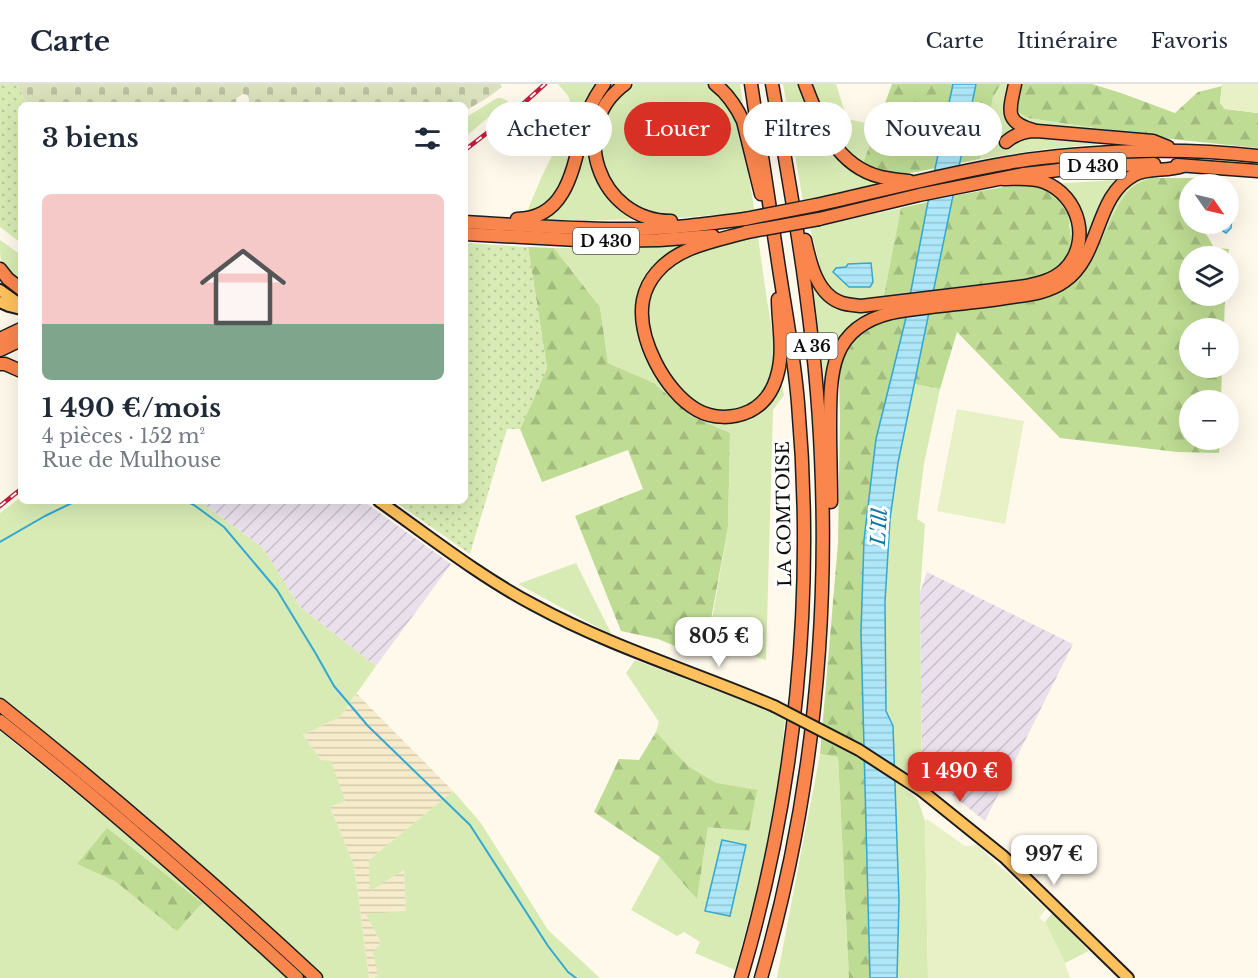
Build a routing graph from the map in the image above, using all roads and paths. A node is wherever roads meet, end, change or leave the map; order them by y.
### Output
1 (604, 84) edge
2 (625, 84) edge
3 (716, 84) edge
4 (751, 84) edge
5 (805, 84) edge
6 (1015, 84) edge
7 (772, 86) edge
8 (1037, 131) junction
9 (1006, 142) dead end
10 (1177, 150) junction
11 (1258, 156) edge
12 (1183, 166) junction
13 (1258, 171) edge
14 (1003, 178) junction
15 (918, 182) junction
16 (745, 219) junction
17 (468, 222) edge
18 (468, 222) edge
19 (773, 231) junction
20 (747, 232) junction
21 (468, 234) edge
22 (777, 255) junction
23 (0, 269) edge
24 (18, 287) edge
25 (0, 290) edge
26 (982, 297) junction
27 (0, 302) edge
28 (18, 305) edge
29 (18, 306) edge
30 (882, 309) junction
31 (18, 330) edge
32 (0, 339) edge
33 (18, 341) edge
34 (0, 350) edge
35 (0, 364) edge
36 (18, 370) edge
37 (383, 504) edge
38 (822, 605) junction
39 (0, 705) edge
40 (0, 721) edge
41 (297, 978) edge
42 (316, 978) edge
43 (741, 978) edge
44 (761, 978) edge
45 (1128, 978) edge

1 - 17 highway
2 - 16 highway
3 - 19 highway
4 - 19 highway, LA COMTOISE / A 36
5 - 15 highway
6 - 8 highway
7 - 30 highway
7 - 38 highway, LA COMTOISE / A 36
8 - 9 highway
8 - 10 highway
10 - 11 highway, D 430
10 - 15 highway, D 430
12 - 13 highway, D 430
12 - 14 highway, D 430
12 - 26 highway
14 - 20 highway, D 430, bridge
14 - 26 highway
15 - 16 highway, D 430, bridge
16 - 18 highway, D 430
19 - 22 highway, LA COMTOISE / A 36
20 - 21 highway, D 430
20 - 22 highway
22 - 43 highway, LA COMTOISE / A 36
23 - 24 highway
25 - 28 main road
26 - 30 highway
27 - 29 main road
30 - 38 highway
31 - 32 highway
33 - 34 highway
35 - 36 highway
37 - 45 main road, bridge
38 - 44 highway, LA COMTOISE / A 36
39 - 42 highway
40 - 41 highway

